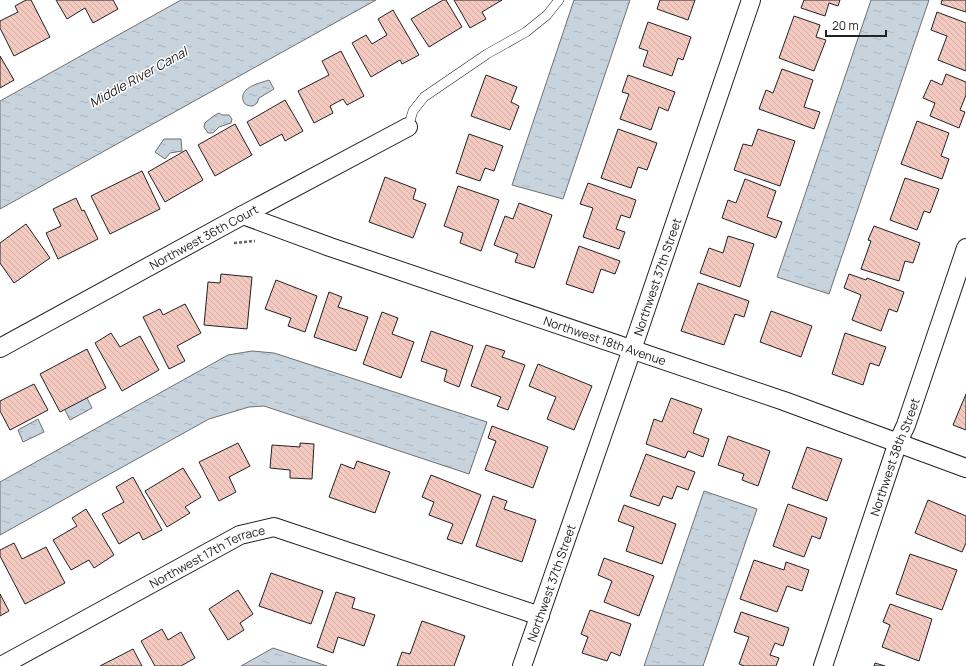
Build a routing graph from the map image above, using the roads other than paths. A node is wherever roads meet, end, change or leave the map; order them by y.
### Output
1 (559, 0) edge
2 (751, 0) edge
3 (408, 127) joint
4 (243, 214) junction
5 (966, 248) edge
6 (0, 348) edge
7 (632, 350) junction
8 (898, 442) junction
9 (966, 468) edge
10 (540, 616) junction
11 (1, 666) edge
12 (522, 666) edge
13 (823, 666) edge

1 - 3 lane
2 - 7 street, Northwest 37th Street
3 - 4 street, Northwest 36th Court
4 - 6 street, Northwest 36th Court
4 - 7 street, Northwest 18th Avenue
5 - 8 street, Northwest 38th Street
7 - 8 street, Northwest 18th Avenue
7 - 10 street, Northwest 37th Street
8 - 9 street, Northwest 18th Avenue
8 - 13 street, Northwest 38th Street
10 - 11 street, Northwest 17th Terrace
10 - 12 street, Northwest 37th Street

